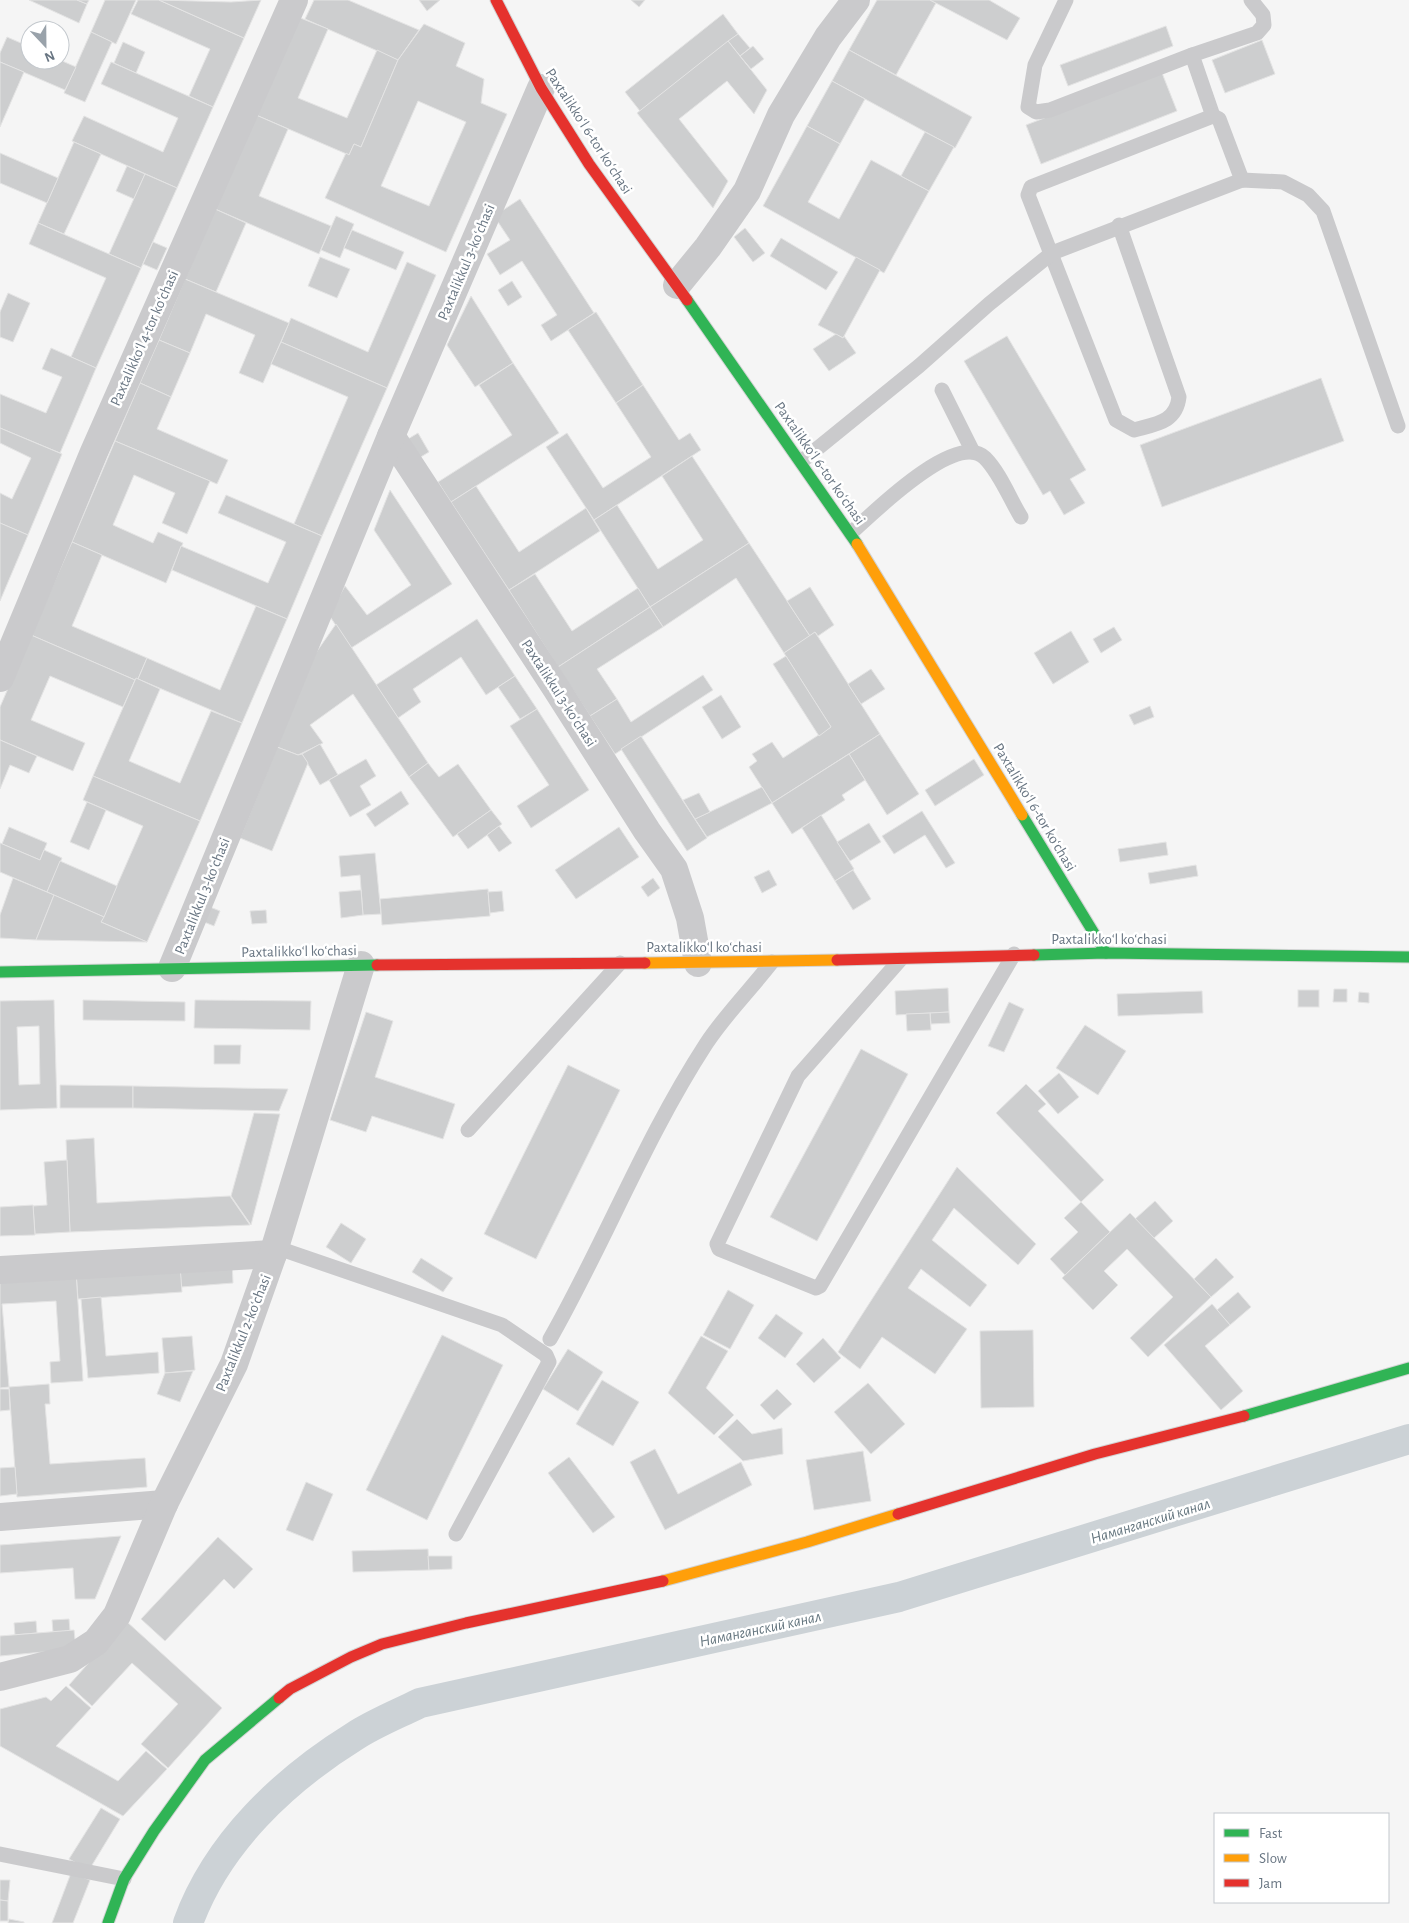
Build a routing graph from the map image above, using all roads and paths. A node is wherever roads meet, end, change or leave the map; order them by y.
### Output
1 (294, 0) edge
2 (496, 0) edge
3 (856, 0) edge
4 (1066, 0) edge
5 (1251, 0) edge
6 (1192, 55) junction
7 (541, 88) junction
8 (1214, 116) junction
9 (1242, 180) junction
10 (1120, 225) junction
11 (1052, 253) junction
12 (677, 285) junction
13 (942, 390) dead end
14 (1398, 426) dead end
15 (391, 436) junction
16 (973, 452) junction
17 (802, 461) junction
18 (1021, 517) dead end
19 (851, 533) junction
20 (0, 678) edge
21 (1106, 953) junction
22 (1014, 954) junction
23 (1409, 957) edge
24 (900, 960) junction
25 (772, 962) junction
26 (620, 963) junction
27 (698, 963) junction
28 (361, 965) junction
29 (172, 968) junction
30 (0, 972) edge
31 (468, 1130) dead end
32 (274, 1250) junction
33 (0, 1270) edge
34 (550, 1339) dead end
35 (1409, 1368) edge
36 (164, 1504) junction
37 (0, 1517) edge
38 (456, 1534) dead end
39 (0, 1677) edge
40 (0, 1854) edge
41 (124, 1879) junction
42 (108, 1923) edge

1 - 20 street, Paxtalikkoʻl 4-tor koʻchasi
2 - 7 street, Paxtalikkoʻl 6-tor koʻchasi
3 - 12 street
4 - 6 lane
5 - 6 lane
6 - 8 lane
7 - 12 street, Paxtalikkoʻl 6-tor koʻchasi
7 - 15 street, Paxtalikkul 3-koʻchasi
8 - 9 lane
8 - 11 lane
9 - 10 lane
9 - 14 lane
10 - 11 lane
10 - 11 lane
11 - 17 lane
12 - 17 street, Paxtalikkoʻl 6-tor koʻchasi
13 - 16 lane
15 - 27 street, Paxtalikkul 3-koʻchasi
15 - 29 street, Paxtalikkul 3-koʻchasi
16 - 18 lane
16 - 19 lane
17 - 19 street, Paxtalikkoʻl 6-tor koʻchasi
19 - 21 street, Paxtalikkoʻl 6-tor koʻchasi
21 - 22 street, Paxtalikkoʻl koʻchasi
21 - 23 street, Paxtalikkoʻl koʻchasi
22 - 24 street, Paxtalikkoʻl koʻchasi
22 - 24 lane
24 - 25 street, Paxtalikkoʻl koʻchasi
25 - 27 street, Paxtalikkoʻl koʻchasi
25 - 34 lane
26 - 27 street, Paxtalikkoʻl koʻchasi
26 - 28 street, Paxtalikkoʻl koʻchasi
26 - 31 lane
28 - 29 street, Paxtalikkoʻl koʻchasi
28 - 32 street, Paxtalikkul 2-koʻchasi
29 - 30 street, Paxtalikkoʻl koʻchasi
32 - 33 street
32 - 36 street, Paxtalikkul 2-koʻchasi
32 - 38 lane
35 - 41 street
36 - 37 street
36 - 39 street, Paxtalikkul 2-koʻchasi
40 - 41 lane
41 - 42 street

